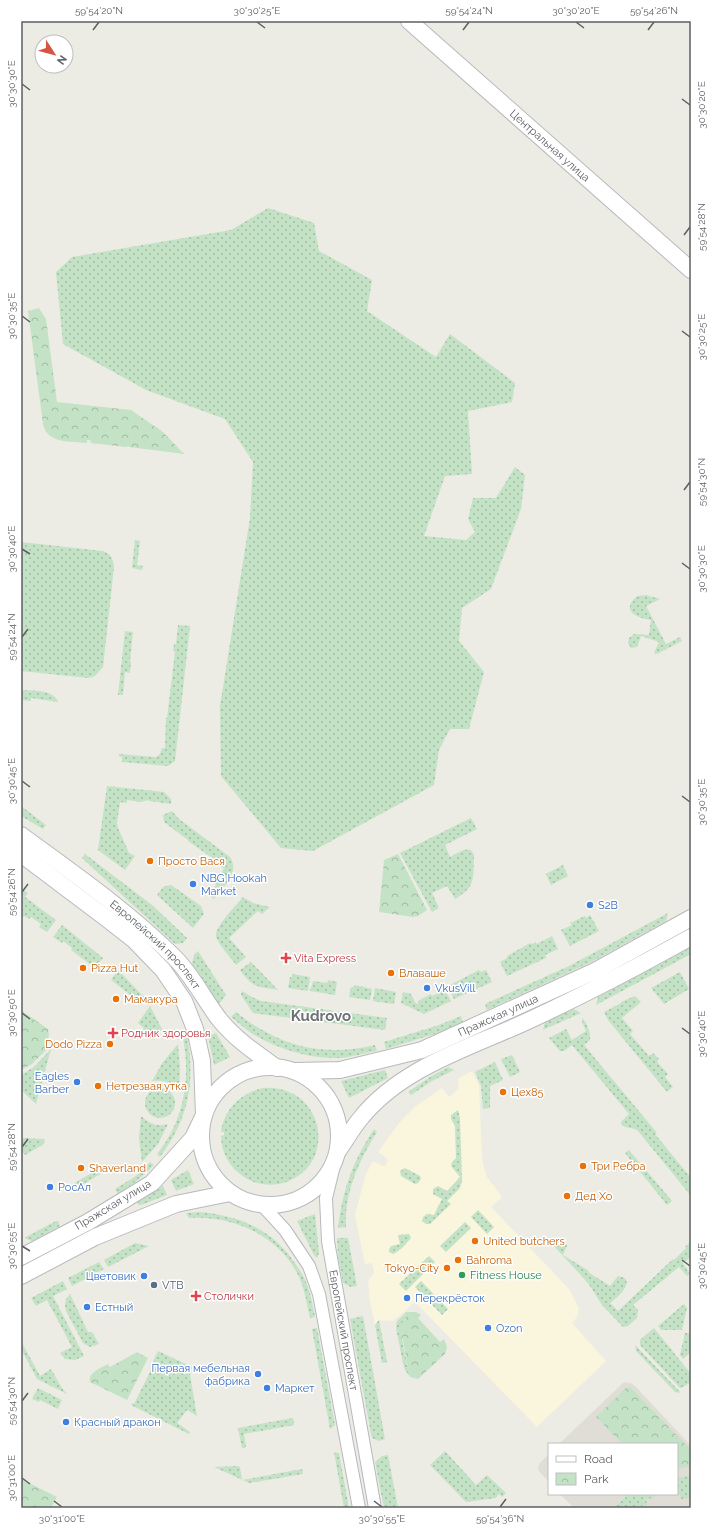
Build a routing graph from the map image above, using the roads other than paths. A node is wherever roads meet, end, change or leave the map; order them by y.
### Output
1 (409, 21) edge
2 (691, 270) edge
3 (21, 835) edge
4 (21, 854) edge
5 (691, 918) edge
6 (691, 937) edge
7 (284, 1069) junction
8 (204, 1116) junction
9 (337, 1153) junction
10 (230, 1193) junction
11 (262, 1205) junction
12 (21, 1257) edge
13 (21, 1276) edge
14 (359, 1508) edge
15 (375, 1508) edge

1 - 2 street, Центральная улица
3 - 7 street, Европейский проспект
4 - 8 street, Европейский проспект
5 - 7 street, Пражская улица
6 - 9 street, Пражская улица
7 - 8 street
7 - 9 street
8 - 10 street
8 - 12 street, Пражская улица
9 - 11 street
9 - 15 street, Европейский проспект
10 - 11 street
10 - 13 street, Пражская улица
11 - 14 street, Европейский проспект

